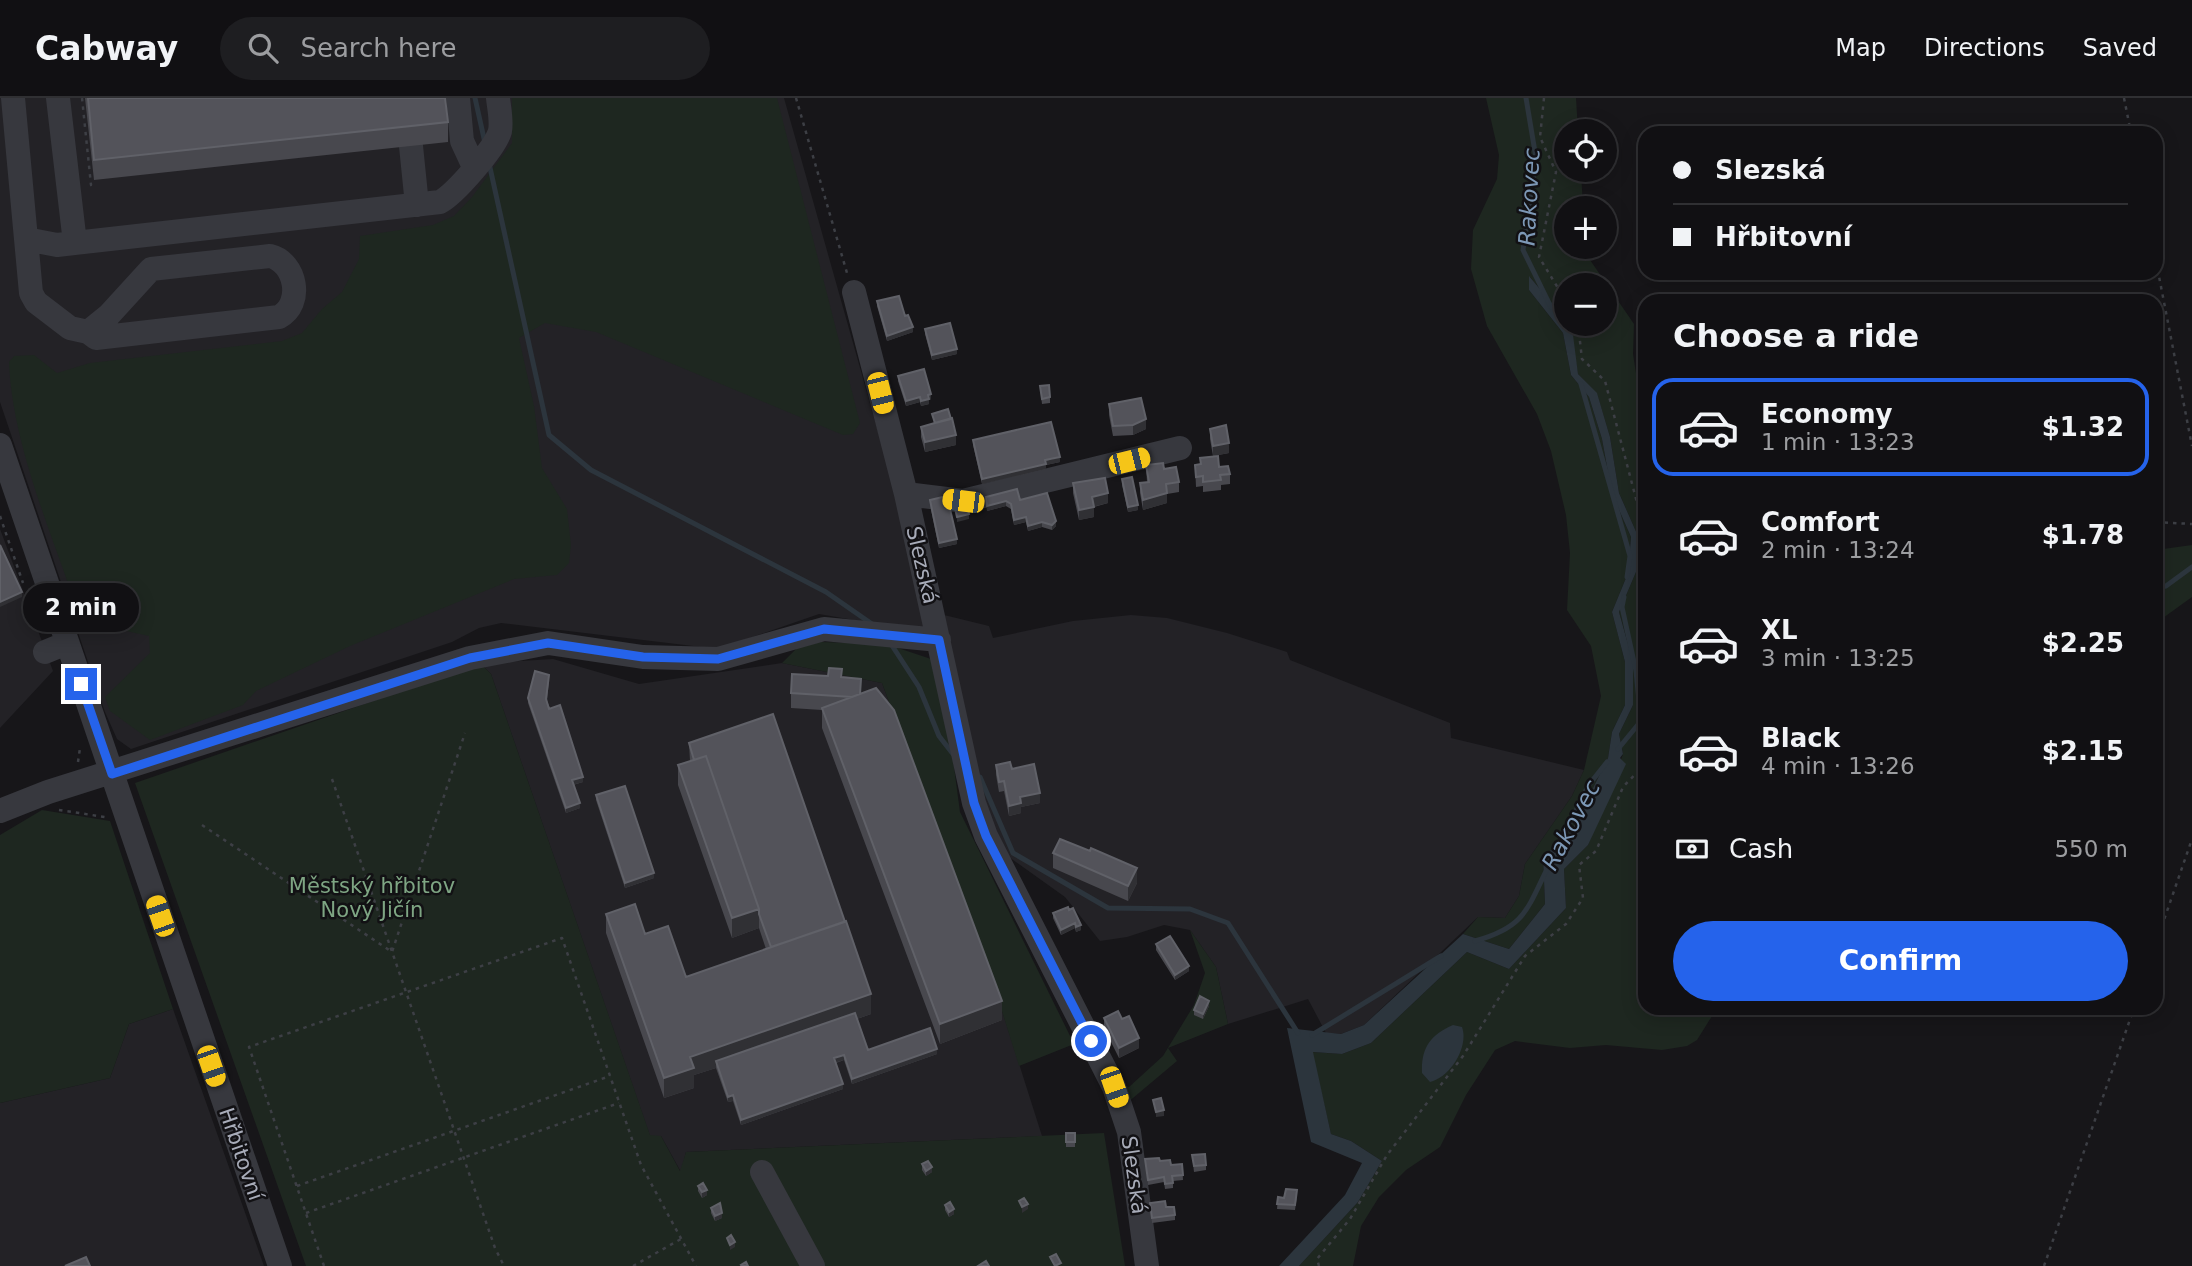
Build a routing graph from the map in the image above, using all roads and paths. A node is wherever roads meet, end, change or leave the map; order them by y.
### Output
1 (13, 98) edge
2 (58, 98) edge
3 (82, 98) edge
4 (458, 98) edge
5 (498, 98) edge
6 (796, 98) edge
7 (1544, 98) edge
8 (2124, 98) edge
9 (2130, 126) edge
10 (411, 146) dead end
11 (474, 167) junction
12 (91, 184) dead end
13 (417, 205) junction
14 (26, 239) junction
15 (75, 243) junction
16 (1554, 281) edge
17 (853, 292) joint
18 (2163, 297) edge
19 (88, 332) junction
20 (1579, 336) edge
21 (0, 445) edge
22 (2192, 446) edge
23 (1180, 448) dead end
24 (906, 494) junction
25 (1638, 506) edge
26 (0, 516) edge
27 (2163, 522) edge
28 (2192, 524) edge
29 (25, 587) dead end
30 (939, 640) junction
31 (465, 733) dead end
32 (80, 745) dead end
33 (77, 764) dead end
34 (1638, 771) edge
35 (112, 774) junction
36 (332, 779) dead end
37 (54, 810) dead end
38 (0, 811) edge
39 (125, 816) junction
40 (202, 825) dead end
41 (2192, 839) edge
42 (2163, 923) edge
43 (392, 952) junction
44 (406, 992) junction
45 (2132, 1015) edge
46 (610, 1076) junction
47 (619, 1103) junction
48 (454, 1131) junction
49 (463, 1158) junction
50 (762, 1172) dead end
51 (297, 1185) junction
52 (306, 1213) junction
53 (681, 1239) junction
54 (280, 1266) edge
55 (324, 1266) edge
56 (504, 1266) edge
57 (633, 1266) edge
58 (696, 1266) edge
59 (813, 1266) edge
60 (1147, 1266) edge
61 (1318, 1266) edge
62 (2044, 1266) edge

1 - 14 street
2 - 15 street
3 - 12 path
4 - 11 street
5 - 11 street
6 - 17 path
7 - 16 path
8 - 9 path
10 - 13 street
11 - 13 street
13 - 15 street
14 - 15 street
14 - 19 street
17 - 24 street, Slezská
18 - 22 path
19 - 19 street
20 - 25 path
21 - 35 street, Hřbitovní
23 - 24 street
24 - 30 street, Slezská
26 - 29 path
27 - 28 path
30 - 35 street
30 - 60 street, Slezská
31 - 43 path
32 - 33 path
34 - 61 path
35 - 38 street
35 - 39 street, Hřbitovní
36 - 43 path
37 - 39 path
39 - 54 street, Hřbitovní
40 - 43 path
41 - 42 path
43 - 44 path
44 - 46 path
44 - 48 path
44 - 51 path
45 - 62 path
46 - 47 path
46 - 48 path
47 - 49 path
47 - 53 path
48 - 49 path
48 - 51 path
49 - 52 path
49 - 56 path
50 - 59 street
51 - 52 path
52 - 55 path
53 - 57 path
53 - 58 path

